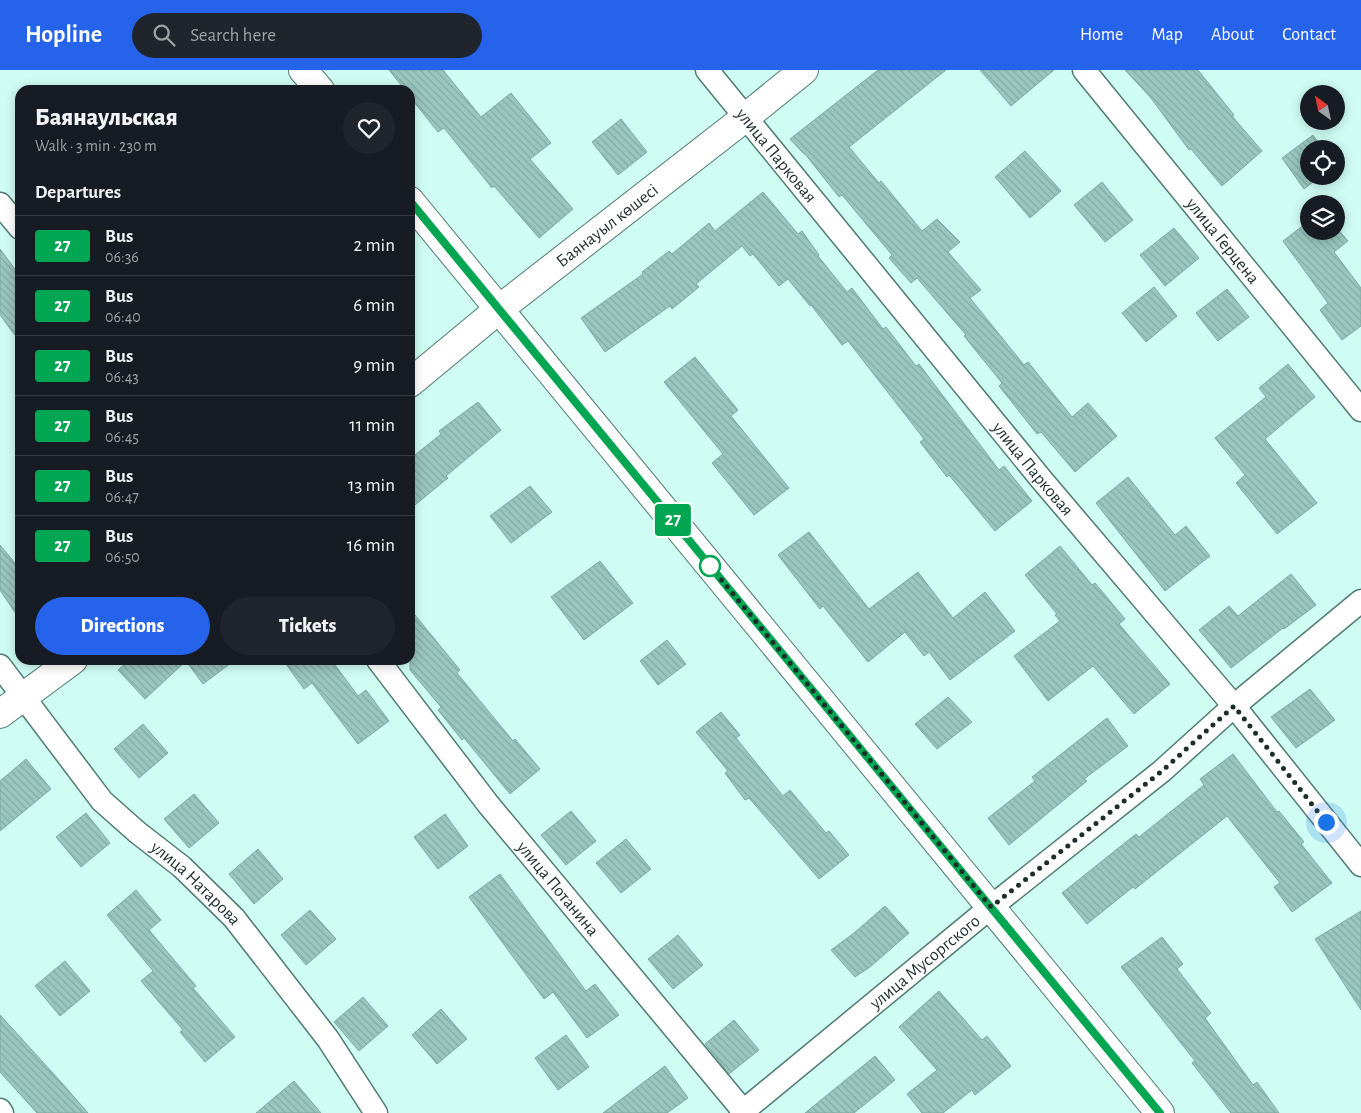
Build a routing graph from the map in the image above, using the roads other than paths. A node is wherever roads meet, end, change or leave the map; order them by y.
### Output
1 (304, 70) edge
2 (707, 70) edge
3 (804, 70) edge
4 (1084, 70) edge
5 (316, 85) edge
6 (746, 118) junction
7 (0, 204) edge
8 (415, 207) edge
9 (15, 222) edge
10 (498, 310) junction
11 (415, 379) edge
12 (1361, 410) edge
13 (1361, 601) edge
14 (66, 665) edge
15 (382, 665) edge
16 (0, 666) edge
17 (24, 696) junction
18 (1234, 706) junction
19 (0, 714) edge
20 (1361, 865) edge
21 (991, 907) junction
22 (743, 1112) edge
23 (376, 1113) edge
24 (1160, 1113) edge

1 - 5 main road
2 - 6 street, улица Парковая
3 - 6 main road, Баянауыл көшесі
4 - 12 street, улица Герцена
6 - 10 main road, Баянауыл көшесі
6 - 18 street, улица Парковая
7 - 9 street
8 - 10 main road
10 - 11 main road, Баянауыл көшесі
10 - 21 main road
13 - 18 street, улица Мусоргского
14 - 17 main road
15 - 22 street, улица Потанина
16 - 17 street, улица Натарова
17 - 19 main road
17 - 23 street, улица Натарова
18 - 20 street, улица Парковая
18 - 21 street, улица Мусоргского
21 - 22 street, улица Мусоргского
21 - 24 main road

